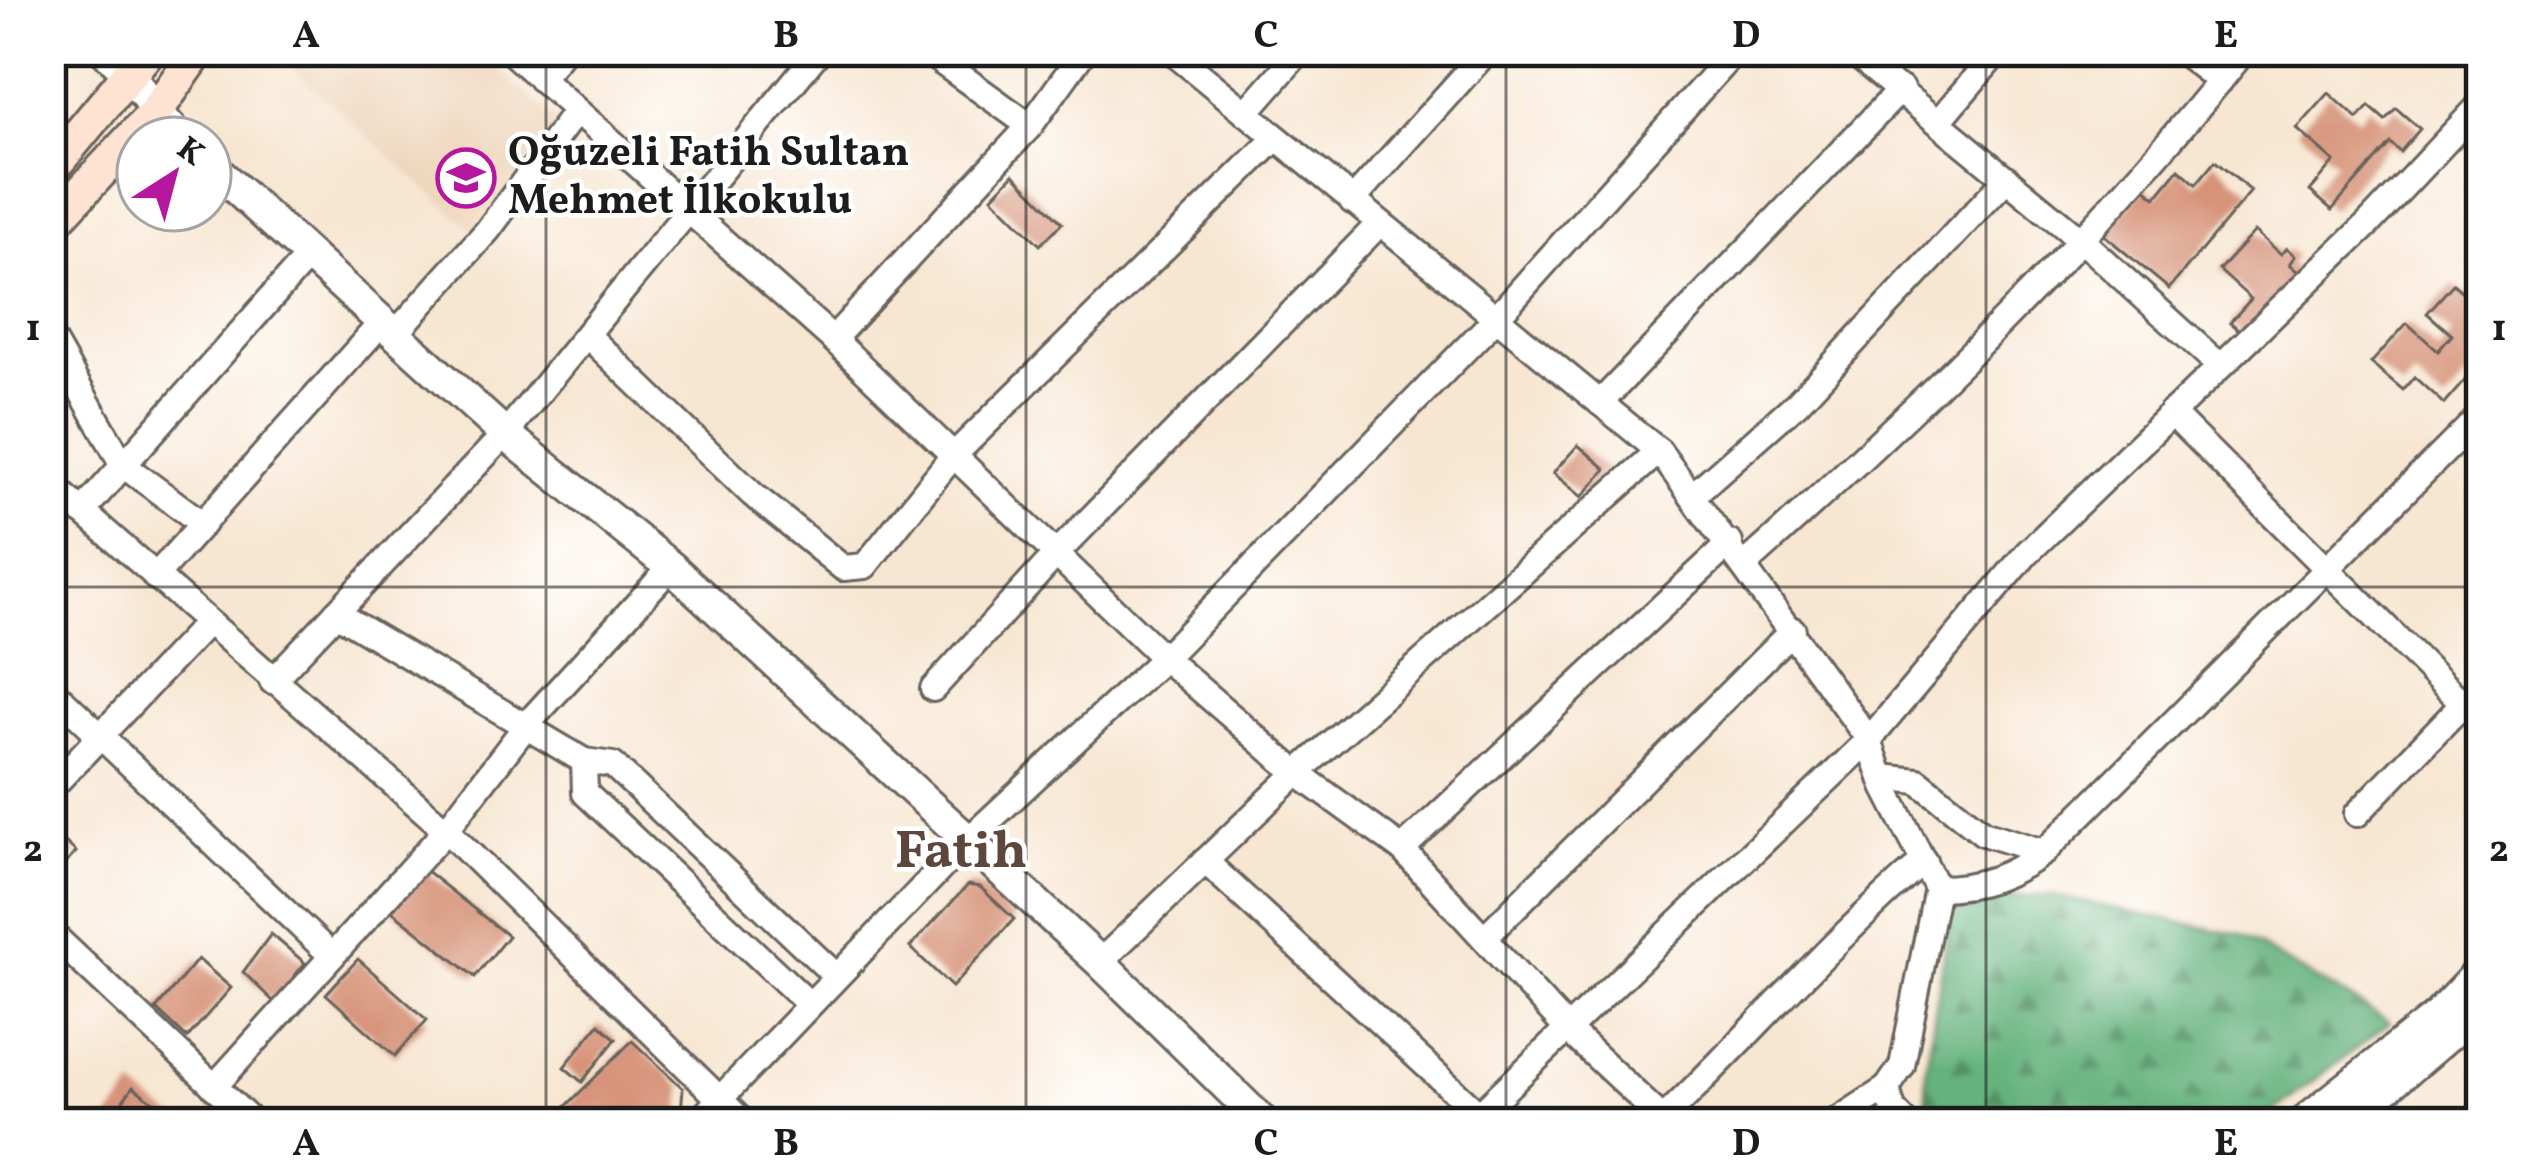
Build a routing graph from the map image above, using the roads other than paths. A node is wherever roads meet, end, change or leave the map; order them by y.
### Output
1 (198, 51) edge
2 (510, 51) edge
3 (563, 51) edge
4 (819, 51) edge
5 (926, 51) edge
6 (1084, 51) edge
7 (1171, 51) edge
8 (1300, 51) edge
9 (1486, 51) edge
10 (1735, 51) edge
11 (1851, 51) edge
12 (1998, 51) edge
13 (2181, 51) edge
14 (2244, 51) edge
15 (128, 58) edge
16 (540, 79) junction
17 (2220, 81) junction
18 (1901, 89) junction
19 (2481, 104) edge
20 (576, 111) junction
21 (1246, 113) junction
22 (154, 114) joint
23 (1940, 121) junction
24 (1030, 126) junction
25 (1276, 138) junction
26 (114, 157) edge
27 (51, 169) edge
28 (2007, 178) junction
29 (234, 187) edge
30 (1352, 201) junction
31 (684, 212) junction
32 (1379, 224) junction
33 (51, 225) edge
34 (2082, 241) junction
35 (309, 255) junction
36 (1494, 320) junction
37 (388, 328) junction
38 (587, 335) junction
39 (51, 338) edge
40 (833, 339) junction
41 (2220, 366) junction
42 (1600, 404) junction
43 (2171, 412) junction
44 (2481, 416) edge
45 (505, 434) junction
46 (1659, 451) junction
47 (952, 457) junction
48 (123, 465) junction
49 (51, 484) edge
50 (1693, 495) junction
51 (82, 512) junction
52 (202, 524) junction
53 (1730, 542) junction
54 (1059, 551) junction
55 (1746, 564) junction
56 (2328, 564) junction
57 (670, 567) junction
58 (154, 578) junction
59 (336, 613) junction
60 (206, 624) junction
61 (1793, 630) junction
62 (1164, 658) junction
63 (272, 681) junction
64 (51, 689) edge
65 (932, 689) dead end
66 (2472, 694) edge
67 (528, 723) junction
68 (99, 737) junction
69 (1869, 740) junction
70 (584, 761) junction
71 (1297, 773) junction
72 (1882, 777) junction
73 (51, 788) edge
74 (2357, 814) dead end
75 (446, 830) junction
76 (967, 841) junction
77 (1402, 849) junction
78 (2044, 852) junction
79 (1205, 861) junction
80 (1924, 861) junction
81 (1937, 888) junction
82 (51, 933) edge
83 (1484, 938) junction
84 (332, 956) junction
85 (1100, 962) junction
86 (2481, 970) edge
87 (836, 976) junction
88 (809, 1004) junction
89 (2481, 1007) edge
90 (1568, 1030) junction
91 (214, 1087) junction
92 (1887, 1088) junction
93 (718, 1098) junction
94 (1475, 1118) edge
95 (1665, 1121) edge
96 (253, 1123) edge
97 (697, 1123) edge
98 (744, 1123) edge
99 (1264, 1123) edge
100 (1833, 1123) edge
101 (1906, 1123) edge
102 (2302, 1123) edge
103 (2345, 1123) edge

1 - 22 main road
2 - 16 street
3 - 16 street
4 - 31 street
5 - 24 street
6 - 24 street
7 - 21 street
8 - 21 street
9 - 30 street
10 - 36 street
11 - 18 street
12 - 23 street
13 - 17 street
14 - 17 street
15 - 22 street
15 - 27 main road
16 - 20 street
17 - 34 street
18 - 23 street
18 - 42 street
19 - 41 street
20 - 31 street
20 - 37 street
21 - 25 street
23 - 28 street
24 - 40 street
25 - 30 street
25 - 47 street
26 - 33 main road
28 - 34 street
28 - 50 street
29 - 35 street
30 - 32 street
31 - 38 street
31 - 40 street
32 - 36 street
32 - 54 street
34 - 41 street
34 - 55 street
35 - 37 street
35 - 48 street
36 - 42 street
36 - 62 street
37 - 45 street
37 - 52 street
38 - 45 street
38 - 47 street
39 - 48 street
40 - 47 street
41 - 43 street
42 - 46 street
43 - 56 street
43 - 69 street
44 - 56 street
45 - 57 street
45 - 59 street
46 - 50 street
46 - 71 street
47 - 54 street
48 - 51 street
48 - 52 street
49 - 51 street
50 - 53 street
51 - 58 street
52 - 58 street
53 - 55 street
53 - 77 street
54 - 62 street
54 - 65 street
55 - 61 street
56 - 66 street
56 - 78 street
57 - 67 street
57 - 76 street
58 - 60 street
59 - 63 street
59 - 67 street
60 - 63 street
60 - 68 street
61 - 69 street
61 - 83 street
62 - 71 street
62 - 76 street
63 - 75 street
64 - 68 street
66 - 74 street
67 - 70 street
67 - 75 street
68 - 73 street
68 - 84 street
69 - 72 street
69 - 90 street
70 - 87 street
70 - 88 street
71 - 77 street
71 - 79 street
72 - 78 street
72 - 80 street
75 - 84 street
75 - 93 street
76 - 85 street
76 - 87 street
77 - 83 street
78 - 81 street
79 - 85 street
79 - 94 street
80 - 81 street
80 - 95 street
81 - 92 street
82 - 91 street
83 - 90 street
84 - 91 street
85 - 99 street
86 - 102 street
87 - 88 street
88 - 93 street
89 - 103 street
90 - 94 street
90 - 95 street
91 - 96 street
92 - 100 street
92 - 101 street
93 - 97 street
93 - 98 street

